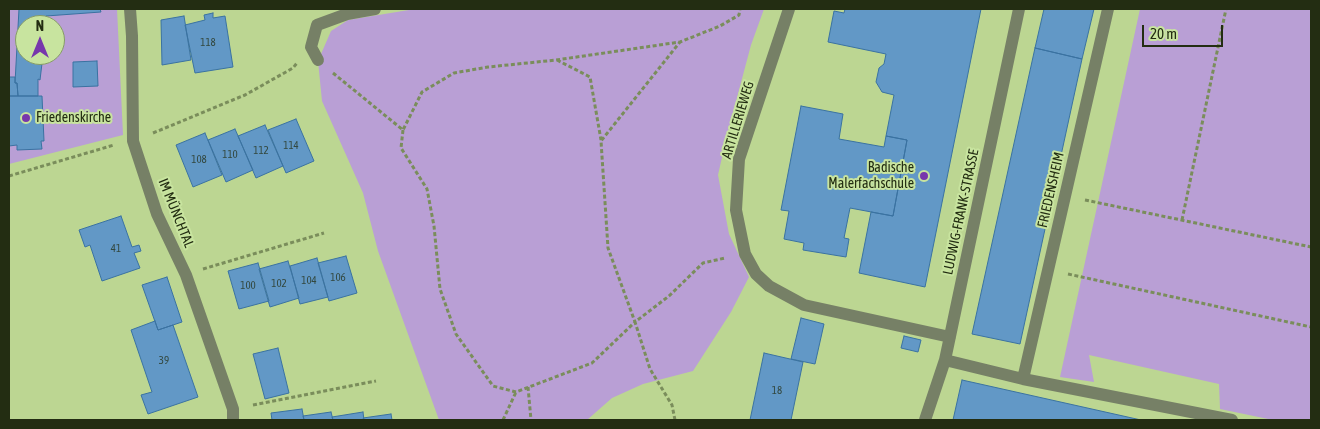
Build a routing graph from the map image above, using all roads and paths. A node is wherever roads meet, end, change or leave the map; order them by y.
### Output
1 (130, 9) edge
2 (375, 9) edge
3 (740, 9) edge
4 (789, 9) edge
5 (1019, 9) edge
6 (1108, 9) edge
7 (1226, 9) edge
8 (680, 42) junction
9 (311, 46) junction
10 (318, 60) joint
11 (556, 60) junction
12 (403, 130) junction
13 (133, 141) junction
14 (601, 141) junction
15 (9, 176) edge
16 (1099, 202) dead end
17 (1182, 220) junction
18 (324, 233) dead end
19 (1311, 247) edge
20 (703, 263) dead end
21 (186, 275) junction
22 (1081, 277) dead end
23 (634, 322) junction
24 (1311, 327) edge
25 (950, 337) junction
26 (945, 360) junction
27 (1023, 379) junction
28 (376, 381) dead end
29 (528, 387) junction
30 (516, 392) junction
31 (233, 415) edge
32 (503, 420) edge
33 (531, 420) edge
34 (675, 420) edge
35 (925, 420) edge
36 (1232, 420) edge

1 - 13 street, IM MÜNCHTAL
2 - 9 street
3 - 8 path
4 - 25 street, ARTILLERIEWEG
5 - 25 street, LUDWIG-FRANK-STRASSE
6 - 27 street, FRIEDENSHEIM
7 - 17 path
8 - 11 path
8 - 14 path
9 - 10 street
9 - 13 path
10 - 12 path
11 - 12 path
11 - 14 path
12 - 30 path
13 - 15 path
13 - 21 street, IM MÜNCHTAL
14 - 23 path
16 - 17 path
17 - 19 path
18 - 21 path
20 - 23 path
21 - 31 street, IM MÜNCHTAL
22 - 24 path
23 - 29 path
23 - 34 path
25 - 26 street, LUDWIG-FRANK-STRASSE
26 - 27 street
26 - 35 street, LUDWIG-FRANK-STRASSE
27 - 36 street
28 - 31 path
29 - 30 path
29 - 33 path
30 - 32 path

